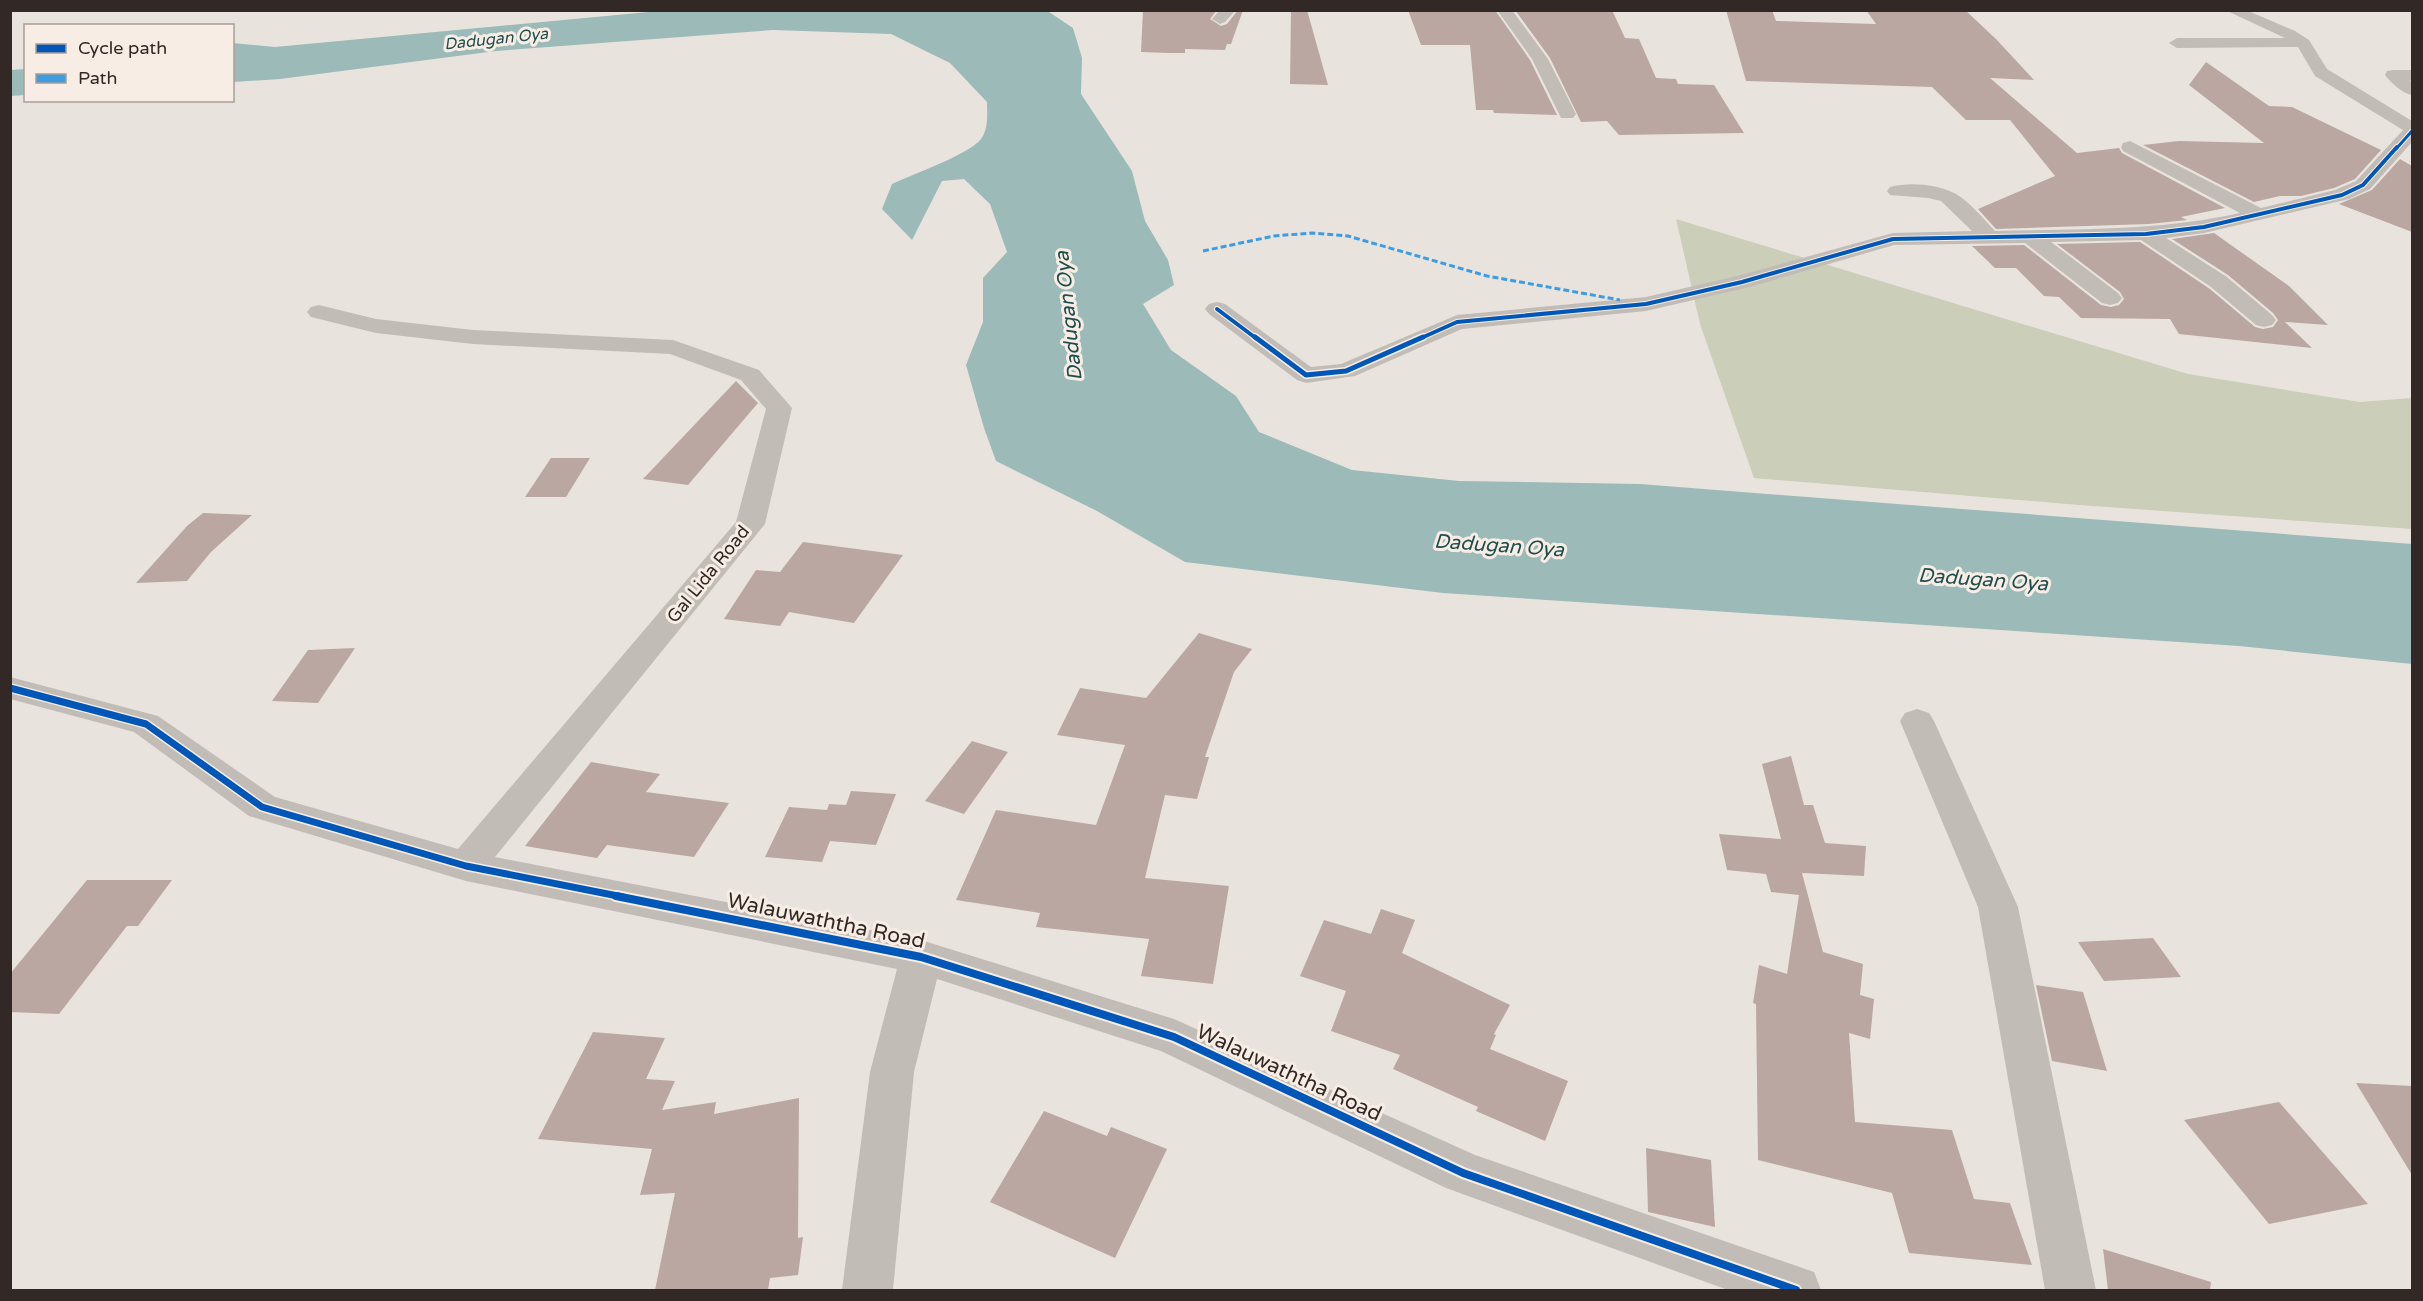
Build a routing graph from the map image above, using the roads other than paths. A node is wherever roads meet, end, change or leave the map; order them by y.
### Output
1 (1504, 10) edge
2 (2232, 10) edge
3 (2177, 43) dead end
4 (2303, 44) junction
5 (2412, 75) edge
6 (2412, 90) edge
7 (1567, 114) dead end
8 (2412, 130) edge
9 (2130, 147) dead end
10 (1897, 191) dead end
11 (2258, 214) junction
12 (2146, 234) junction
13 (2031, 237) junction
14 (1991, 238) junction
15 (2110, 298) dead end
16 (1217, 309) dead end
17 (319, 312) dead end
18 (2264, 320) dead end
19 (10, 688) edge
20 (1917, 721) dead end
21 (466, 866) junction
22 (921, 957) junction
23 (867, 1290) edge
24 (1796, 1290) edge
25 (2071, 1290) edge

1 - 7 street
2 - 4 street
3 - 4 street
4 - 8 street
5 - 6 street
8 - 11 street
9 - 11 street
10 - 14 street
11 - 12 street
12 - 13 street
12 - 18 street
13 - 14 street
13 - 15 street
14 - 16 street
17 - 21 street, Gal Lida Road
19 - 21 street, Walauwaththa Road
20 - 25 street
21 - 22 street, Walauwaththa Road
22 - 23 street
22 - 24 street, Walauwaththa Road

